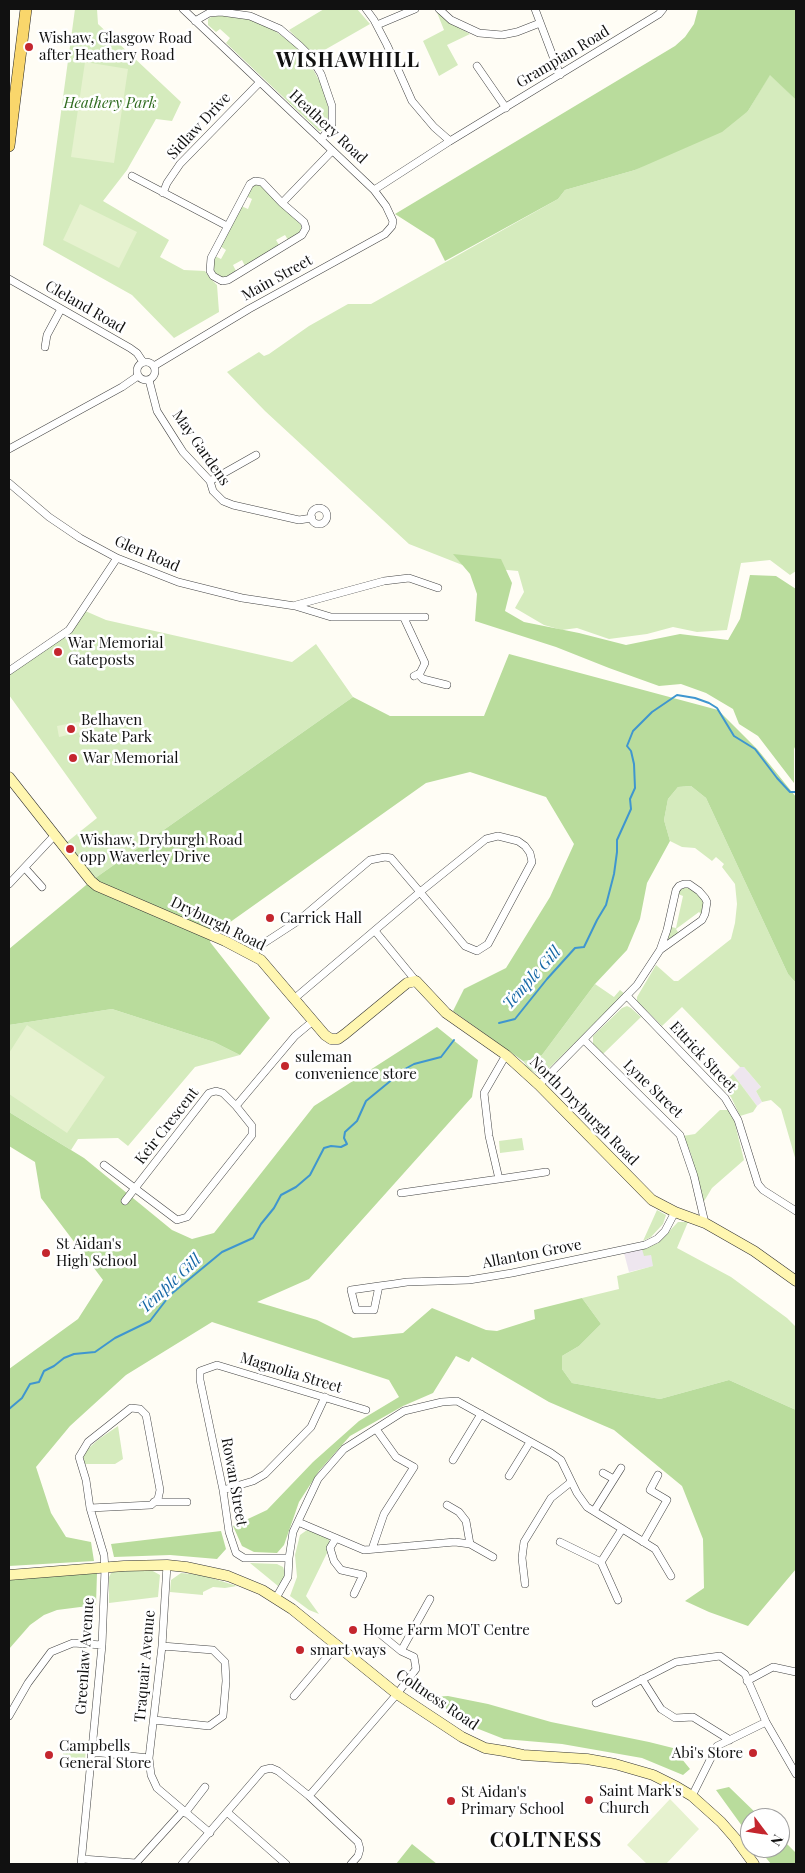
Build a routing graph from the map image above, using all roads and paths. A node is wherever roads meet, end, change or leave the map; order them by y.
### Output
1 (26, 9) edge
2 (183, 9) edge
3 (366, 9) edge
4 (415, 9) edge
5 (439, 9) edge
6 (535, 9) edge
7 (661, 12) edge
8 (196, 20) junction
9 (540, 23) junction
10 (377, 26) junction
11 (477, 66) dead end
12 (560, 75) junction
13 (260, 82) junction
14 (506, 108) junction
15 (321, 140) junction
16 (450, 141) junction
17 (9, 146) edge
18 (332, 151) junction
19 (132, 176) dead end
20 (374, 190) junction
21 (162, 193) junction
22 (282, 203) junction
23 (386, 206) joint
24 (227, 226) junction
25 (9, 279) edge
26 (61, 309) junction
27 (45, 347) dead end
28 (143, 362) junction
29 (154, 366) junction
30 (138, 376) junction
31 (149, 380) junction
32 (9, 450) edge
33 (256, 455) dead end
34 (210, 481) junction
35 (9, 483) edge
36 (312, 518) dead end
37 (117, 558) junction
38 (438, 588) dead end
39 (295, 606) junction
40 (426, 617) dead end
41 (404, 618) junction
42 (9, 671) edge
43 (447, 684) dead end
44 (9, 778) edge
45 (54, 836) junction
46 (25, 868) junction
47 (9, 884) edge
48 (42, 887) dead end
49 (420, 892) junction
50 (375, 931) junction
51 (660, 950) junction
52 (253, 956) junction
53 (416, 981) junction
54 (628, 997) junction
55 (295, 998) junction
56 (313, 1021) junction
57 (584, 1040) junction
58 (506, 1055) junction
59 (538, 1085) junction
60 (236, 1106) junction
61 (104, 1165) dead end
62 (546, 1172) dead end
63 (499, 1179) junction
64 (134, 1189) junction
65 (401, 1193) dead end
66 (124, 1201) dead end
67 (796, 1211) edge
68 (675, 1212) junction
69 (705, 1223) junction
70 (796, 1281) edge
71 (379, 1286) junction
72 (207, 1367) joint
73 (325, 1397) junction
74 (366, 1410) dead end
75 (481, 1414) junction
76 (376, 1429) junction
77 (530, 1442) junction
78 (453, 1460) dead end
79 (621, 1468) dead end
80 (603, 1473) dead end
81 (658, 1475) dead end
82 (509, 1476) dead end
83 (614, 1478) junction
84 (571, 1482) junction
85 (223, 1490) junction
86 (154, 1502) junction
87 (187, 1502) dead end
88 (447, 1505) dead end
89 (90, 1508) junction
90 (594, 1511) junction
91 (298, 1522) junction
92 (622, 1529) junction
93 (336, 1538) junction
94 (560, 1542) dead end
95 (643, 1542) junction
96 (470, 1544) junction
97 (372, 1549) junction
98 (493, 1557) dead end
99 (289, 1558) junction
100 (601, 1562) junction
101 (167, 1565) junction
102 (105, 1569) junction
103 (9, 1575) edge
104 (671, 1576) dead end
105 (525, 1584) dead end
106 (354, 1594) dead end
107 (276, 1598) junction
108 (430, 1599) dead end
109 (618, 1600) dead end
110 (379, 1633) dead end
111 (337, 1645) junction
112 (102, 1646) junction
113 (162, 1646) junction
114 (401, 1651) junction
115 (796, 1672) edge
116 (642, 1679) junction
117 (747, 1681) junction
118 (397, 1694) junction
119 (294, 1696) dead end
120 (596, 1702) dead end
121 (9, 1716) edge
122 (154, 1720) junction
123 (766, 1722) junction
124 (730, 1740) junction
125 (92, 1752) junction
126 (150, 1758) junction
127 (796, 1774) edge
128 (205, 1787) dead end
129 (309, 1796) junction
130 (692, 1796) junction
131 (184, 1812) junction
132 (227, 1812) junction
133 (210, 1833) junction
134 (81, 1862) edge
135 (182, 1864) edge
136 (286, 1864) edge
137 (351, 1864) edge
138 (754, 1864) edge

1 - 17 main road
2 - 8 street, Heathery Road
3 - 10 street
4 - 10 street
5 - 9 street
6 - 9 street
7 - 12 street, Grampian Road
8 - 13 street, Heathery Road
8 - 15 street
9 - 12 street
10 - 16 street
11 - 14 street
12 - 14 street, Grampian Road
13 - 15 street, Heathery Road
13 - 21 street, Sidlaw Drive
14 - 16 street, Grampian Road
15 - 18 street, Heathery Road
16 - 20 street, Grampian Road
18 - 20 street, Heathery Road
18 - 22 street
19 - 21 street
20 - 23 street, Heathery Road
21 - 24 street
22 - 24 street
22 - 24 street
23 - 29 street, Main Street
25 - 26 street, Cleland Road
26 - 27 street
26 - 28 street, Cleland Road
28 - 29 street
28 - 30 street
29 - 31 street
30 - 31 street
30 - 32 street
31 - 34 street, May Gardens
33 - 34 street
34 - 36 street, May Gardens
35 - 37 street, Glen Road
37 - 39 street, Glen Road
37 - 42 street
38 - 39 street, Glen Road
39 - 41 street, Glen Road
40 - 41 street, Glen Road
41 - 43 street
44 - 45 street, Dryburgh Road
45 - 46 street
45 - 52 street, Dryburgh Road
46 - 47 street
46 - 48 street
49 - 49 street
49 - 50 street
49 - 52 street
50 - 53 street, North Dryburgh Road
50 - 55 street
51 - 51 street
51 - 54 street
52 - 55 street, Dryburgh Road
53 - 56 street, Dryburgh Road
53 - 58 street, North Dryburgh Road
54 - 57 street
54 - 67 street, Ettrick Street
55 - 56 street, Dryburgh Road
56 - 60 street
57 - 59 street
57 - 69 street, Lyne Street
58 - 59 street, North Dryburgh Road
58 - 63 street
59 - 68 street, North Dryburgh Road
60 - 64 street, Keir Crescent
60 - 64 street
61 - 64 street
62 - 63 street
63 - 65 street
64 - 66 street, Keir Crescent
68 - 69 street, North Dryburgh Road
68 - 71 street, Allanton Grove
69 - 70 street, North Dryburgh Road
71 - 71 street, Allanton Grove
72 - 73 street, Magnolia Street
72 - 85 street, Rowan Street
73 - 74 street, Magnolia Street
73 - 85 street
75 - 76 street
75 - 77 street
75 - 78 street
76 - 91 street
76 - 97 street
77 - 82 street
77 - 84 street
79 - 83 street
80 - 83 street
81 - 95 street
83 - 90 street
84 - 90 street
84 - 105 street
85 - 99 street, Rowan Street
86 - 87 street
86 - 89 street
86 - 89 street, Greenlaw Avenue
88 - 96 street
89 - 102 street, Greenlaw Avenue
90 - 92 street
91 - 93 street
91 - 99 street
92 - 95 street
92 - 100 street
93 - 97 street
93 - 106 street
94 - 100 street
95 - 104 street
96 - 97 street
96 - 98 street
99 - 107 street
100 - 109 street
101 - 102 street, Coltness Road
101 - 107 street, Coltness Road
101 - 113 street, Traquair Avenue
102 - 103 street, Coltness Road
102 - 112 street, Greenlaw Avenue
107 - 111 street, Coltness Road
108 - 114 street
110 - 114 street
111 - 118 street, Coltness Road
111 - 119 street
112 - 121 street
112 - 125 street, Greenlaw Avenue
113 - 122 street, Traquair Avenue
113 - 122 street
114 - 118 street
115 - 117 street
116 - 117 street
116 - 120 street
116 - 124 street
117 - 123 street
118 - 129 street
118 - 130 street, Coltness Road
122 - 126 street, Traquair Avenue
123 - 124 street
123 - 127 street
124 - 130 street
125 - 126 street
125 - 134 street, Greenlaw Avenue
126 - 131 street, Traquair Avenue
128 - 131 street
129 - 132 street
129 - 137 street
130 - 138 street, Coltness Road
131 - 133 street, Traquair Avenue
131 - 134 street
132 - 133 street
132 - 136 street
133 - 135 street

